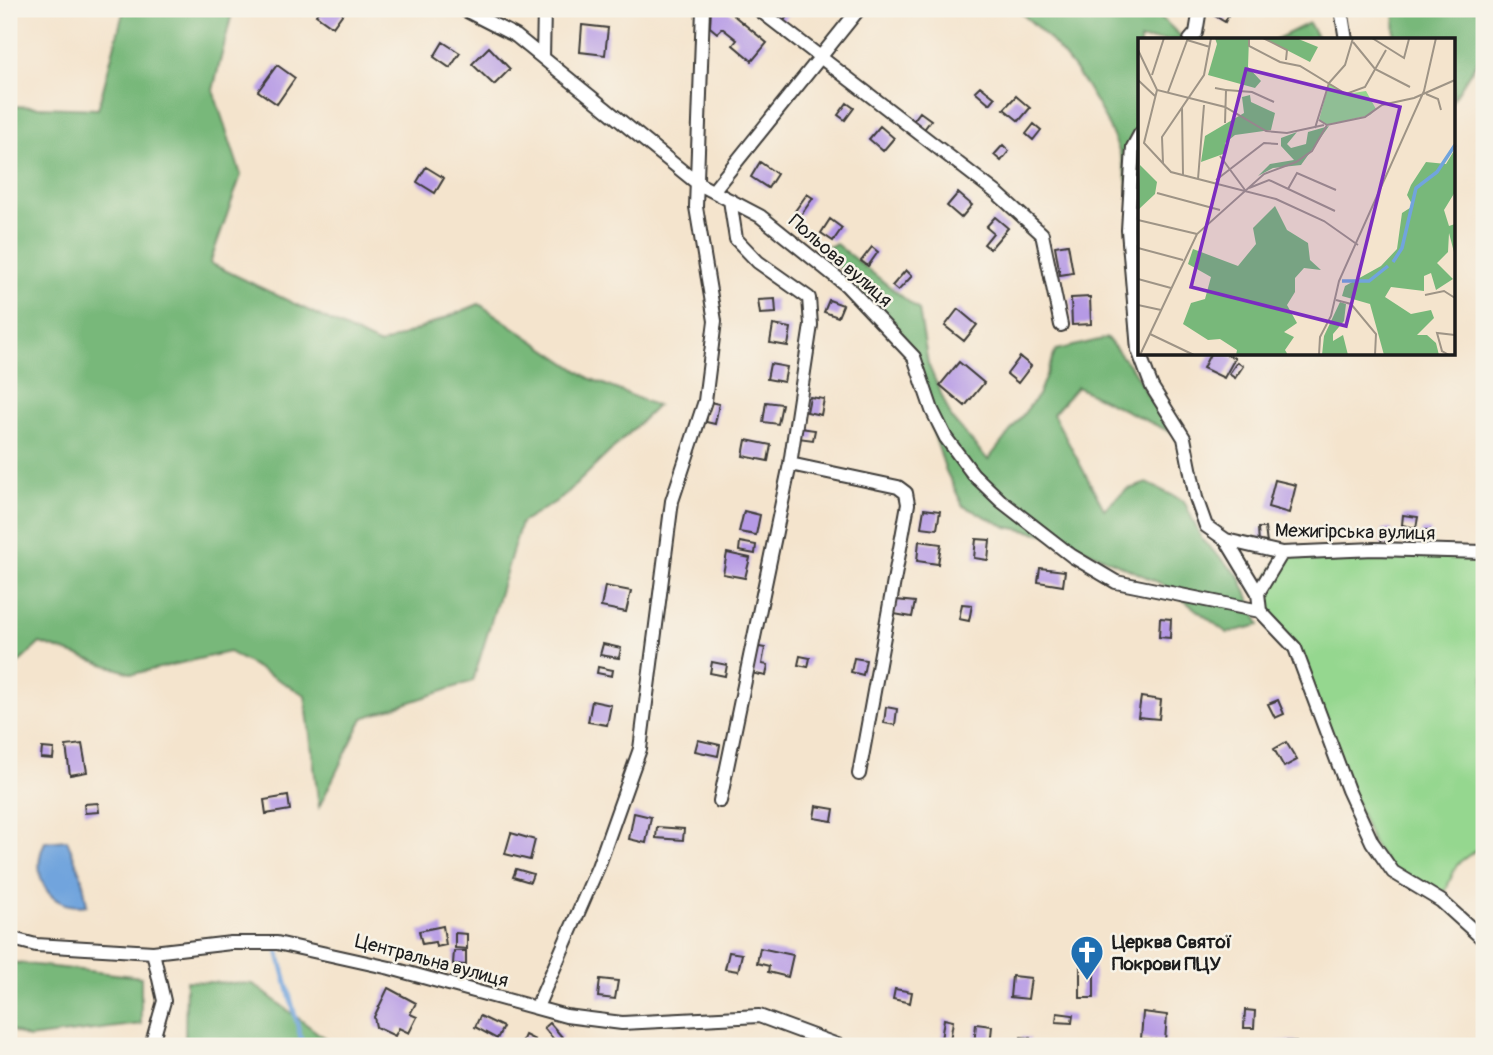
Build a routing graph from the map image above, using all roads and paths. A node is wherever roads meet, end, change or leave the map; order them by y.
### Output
1 (463, 9) edge
2 (544, 9) edge
3 (703, 9) edge
4 (758, 9) edge
5 (859, 9) edge
6 (1200, 9) edge
7 (1341, 9) edge
8 (1192, 38) edge
9 (1346, 38) edge
10 (543, 58) junction
11 (820, 58) junction
12 (1138, 136) edge
13 (697, 183) junction
14 (713, 191) junction
15 (730, 201) junction
16 (1062, 325) dead end
17 (1138, 350) edge
18 (1140, 355) edge
19 (790, 464) junction
20 (1226, 540) junction
21 (1484, 552) edge
22 (1282, 553) junction
23 (1258, 593) junction
24 (1260, 611) junction
25 (859, 774) dead end
26 (720, 801) dead end
27 (9, 938) edge
28 (1484, 940) edge
29 (153, 952) junction
30 (537, 1007) junction
31 (151, 1046) edge
32 (839, 1046) edge

1 - 10 street, Польова вулиця
2 - 10 street
3 - 13 street
4 - 11 street
5 - 11 street
6 - 8 street
7 - 9 street
10 - 13 street, Польова вулиця
11 - 14 street
11 - 16 street
12 - 17 street
13 - 14 street, Польова вулиця
13 - 30 street
14 - 15 street, Польова вулиця
15 - 19 street
15 - 24 street, Польова вулиця
18 - 20 street
19 - 25 street
19 - 26 street
20 - 22 street, Межигірська вулиця
20 - 23 street
21 - 22 street, Межигірська вулиця
22 - 23 street
23 - 24 street
24 - 28 street
27 - 29 street, Центральна вулиця
29 - 30 street, Центральна вулиця
29 - 31 street
30 - 32 street, Центральна вулиця

